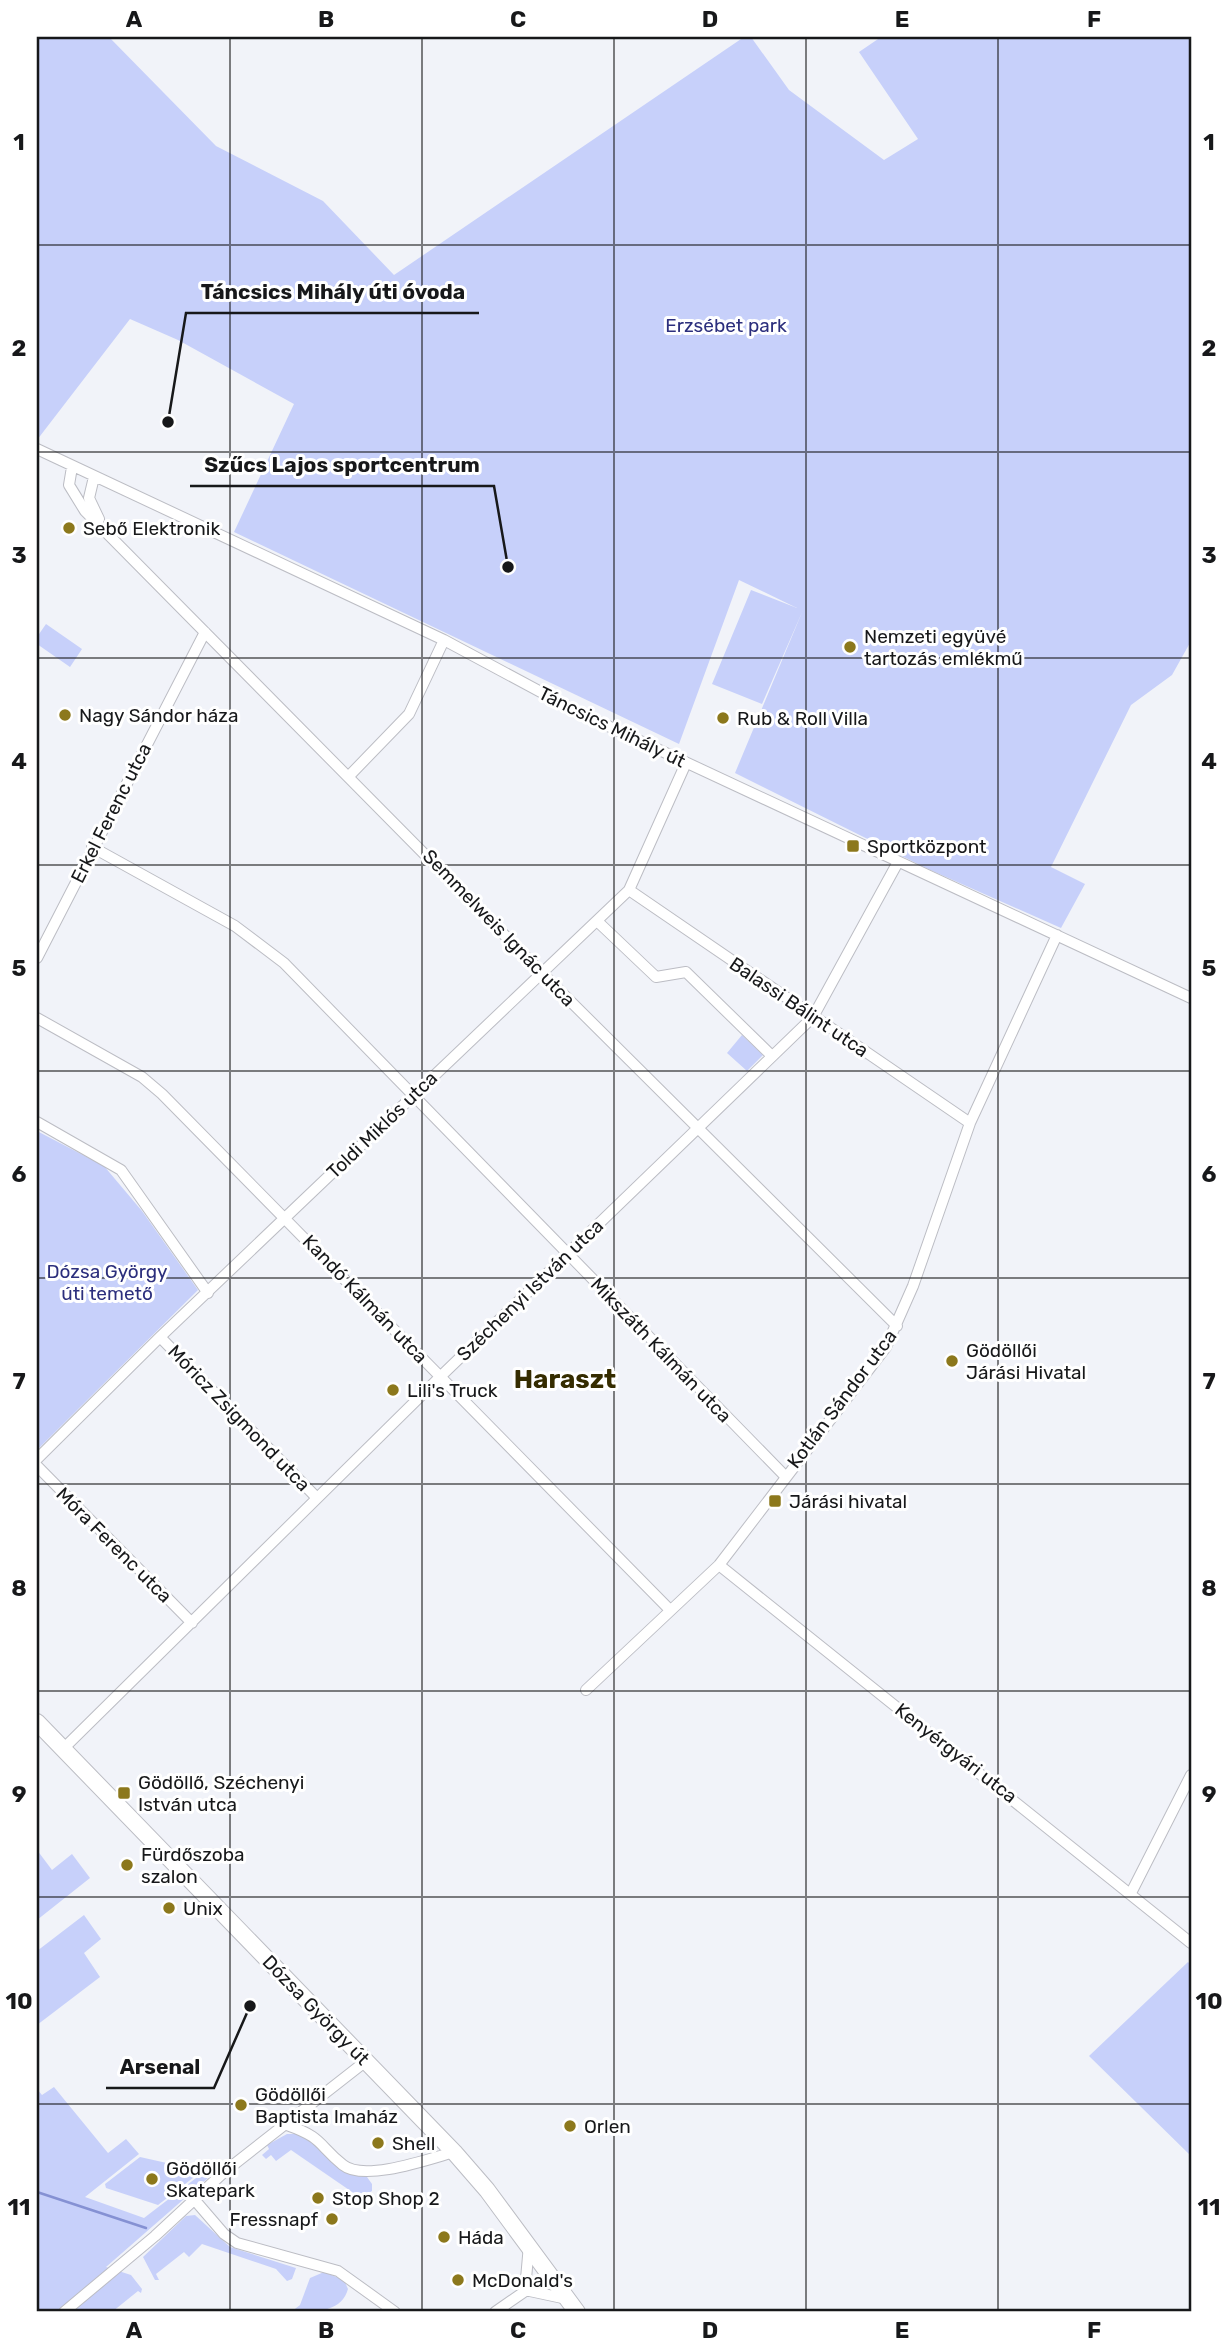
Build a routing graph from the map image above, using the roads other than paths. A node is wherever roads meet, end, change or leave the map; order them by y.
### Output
1 (37, 449) edge
2 (72, 467) junction
3 (94, 477) junction
4 (103, 528) junction
5 (205, 632) junction
6 (444, 640) junction
7 (686, 763) junction
8 (350, 775) junction
9 (92, 847) junction
10 (898, 862) junction
11 (629, 890) junction
12 (597, 921) junction
13 (1057, 935) junction
14 (37, 958) edge
15 (542, 973) junction
16 (1191, 998) edge
17 (37, 1017) edge
18 (813, 1017) junction
19 (772, 1056) junction
20 (412, 1095) junction
21 (37, 1122) edge
22 (970, 1124) junction
23 (698, 1127) junction
24 (287, 1218) junction
25 (567, 1254) junction
26 (208, 1293) junction
27 (897, 1325) junction
28 (160, 1337) junction
29 (441, 1376) junction
30 (37, 1459) edge
31 (37, 1466) edge
32 (785, 1476) junction
33 (317, 1499) junction
34 (719, 1564) junction
35 (670, 1610) junction
36 (192, 1623) junction
37 (586, 1690) dead end
38 (37, 1722) edge
39 (63, 1749) junction
40 (1191, 1775) edge
41 (1130, 1893) junction
42 (1191, 1943) edge
43 (366, 2061) junction
44 (287, 2125) junction
45 (454, 2152) junction
46 (193, 2198) junction
47 (529, 2245) junction
48 (550, 2274) junction
49 (525, 2290) junction
50 (572, 2306) edge
51 (64, 2312) edge
52 (396, 2312) edge
53 (495, 2312) edge

1 - 2 street, Táncsics Mihály út
2 - 3 street, Táncsics Mihály út
2 - 4 street, Semmelweis Ignác utca
3 - 4 street, Semmelweis Ignác utca
3 - 6 street, Táncsics Mihály út
4 - 5 street, Semmelweis Ignác utca
5 - 8 street, Semmelweis Ignác utca
5 - 9 street, Erkel Ferenc utca
6 - 7 street, Táncsics Mihály út
6 - 8 street
7 - 10 street, Táncsics Mihály út
7 - 11 street, Toldi Miklós utca
8 - 15 street, Semmelweis Ignác utca
9 - 14 street, Erkel Ferenc utca
9 - 20 street, Mikszáth Kálmán utca
10 - 13 street, Táncsics Mihály út
10 - 18 street, Széchenyi István utca
11 - 12 street, Toldi Miklós utca
11 - 18 street, Balassi Bálint utca
12 - 15 street, Toldi Miklós utca
12 - 19 street
13 - 16 street, Táncsics Mihály út
13 - 22 street, Kotlán Sándor utca
15 - 20 street, Toldi Miklós utca
15 - 23 street, Semmelweis Ignác utca
17 - 24 street, Kandó Kálmán utca
18 - 19 street, Széchenyi István utca
18 - 22 street, Balassi Bálint utca
19 - 23 street, Széchenyi István utca
20 - 24 street, Toldi Miklós utca
20 - 25 street, Mikszáth Kálmán utca
21 - 26 street
22 - 27 street, Kotlán Sándor utca
23 - 25 street, Széchenyi István utca
23 - 27 street, Semmelweis Ignác utca
24 - 26 street, Toldi Miklós utca
24 - 29 street, Kandó Kálmán utca
25 - 29 street, Széchenyi István utca
25 - 32 street, Mikszáth Kálmán utca
26 - 28 street, Toldi Miklós utca
27 - 32 street, Kotlán Sándor utca
28 - 30 street, Toldi Miklós utca
28 - 33 street, Móricz Zsigmond utca
29 - 33 street, Széchenyi István utca
29 - 35 street, Kandó Kálmán utca
31 - 36 street, Móra Ferenc utca
32 - 34 street, Kotlán Sándor utca
33 - 36 street, Széchenyi István utca
34 - 35 street, Kotlán Sándor utca
34 - 41 street, Kenyérgyári utca
35 - 37 street, Kotlán Sándor utca
36 - 39 street, Széchenyi István utca
38 - 39 main road, Dózsa György út
39 - 43 main road, Dózsa György út
40 - 41 street
41 - 42 street, Kenyérgyári utca
43 - 44 street
43 - 45 main road, Dózsa György út
44 - 45 street
44 - 46 street
45 - 47 main road, Dózsa György út
46 - 51 street
46 - 52 street
47 - 48 main road, Dózsa György út
47 - 49 street
48 - 49 street
48 - 50 main road, Dózsa György út
49 - 50 street
49 - 53 street

